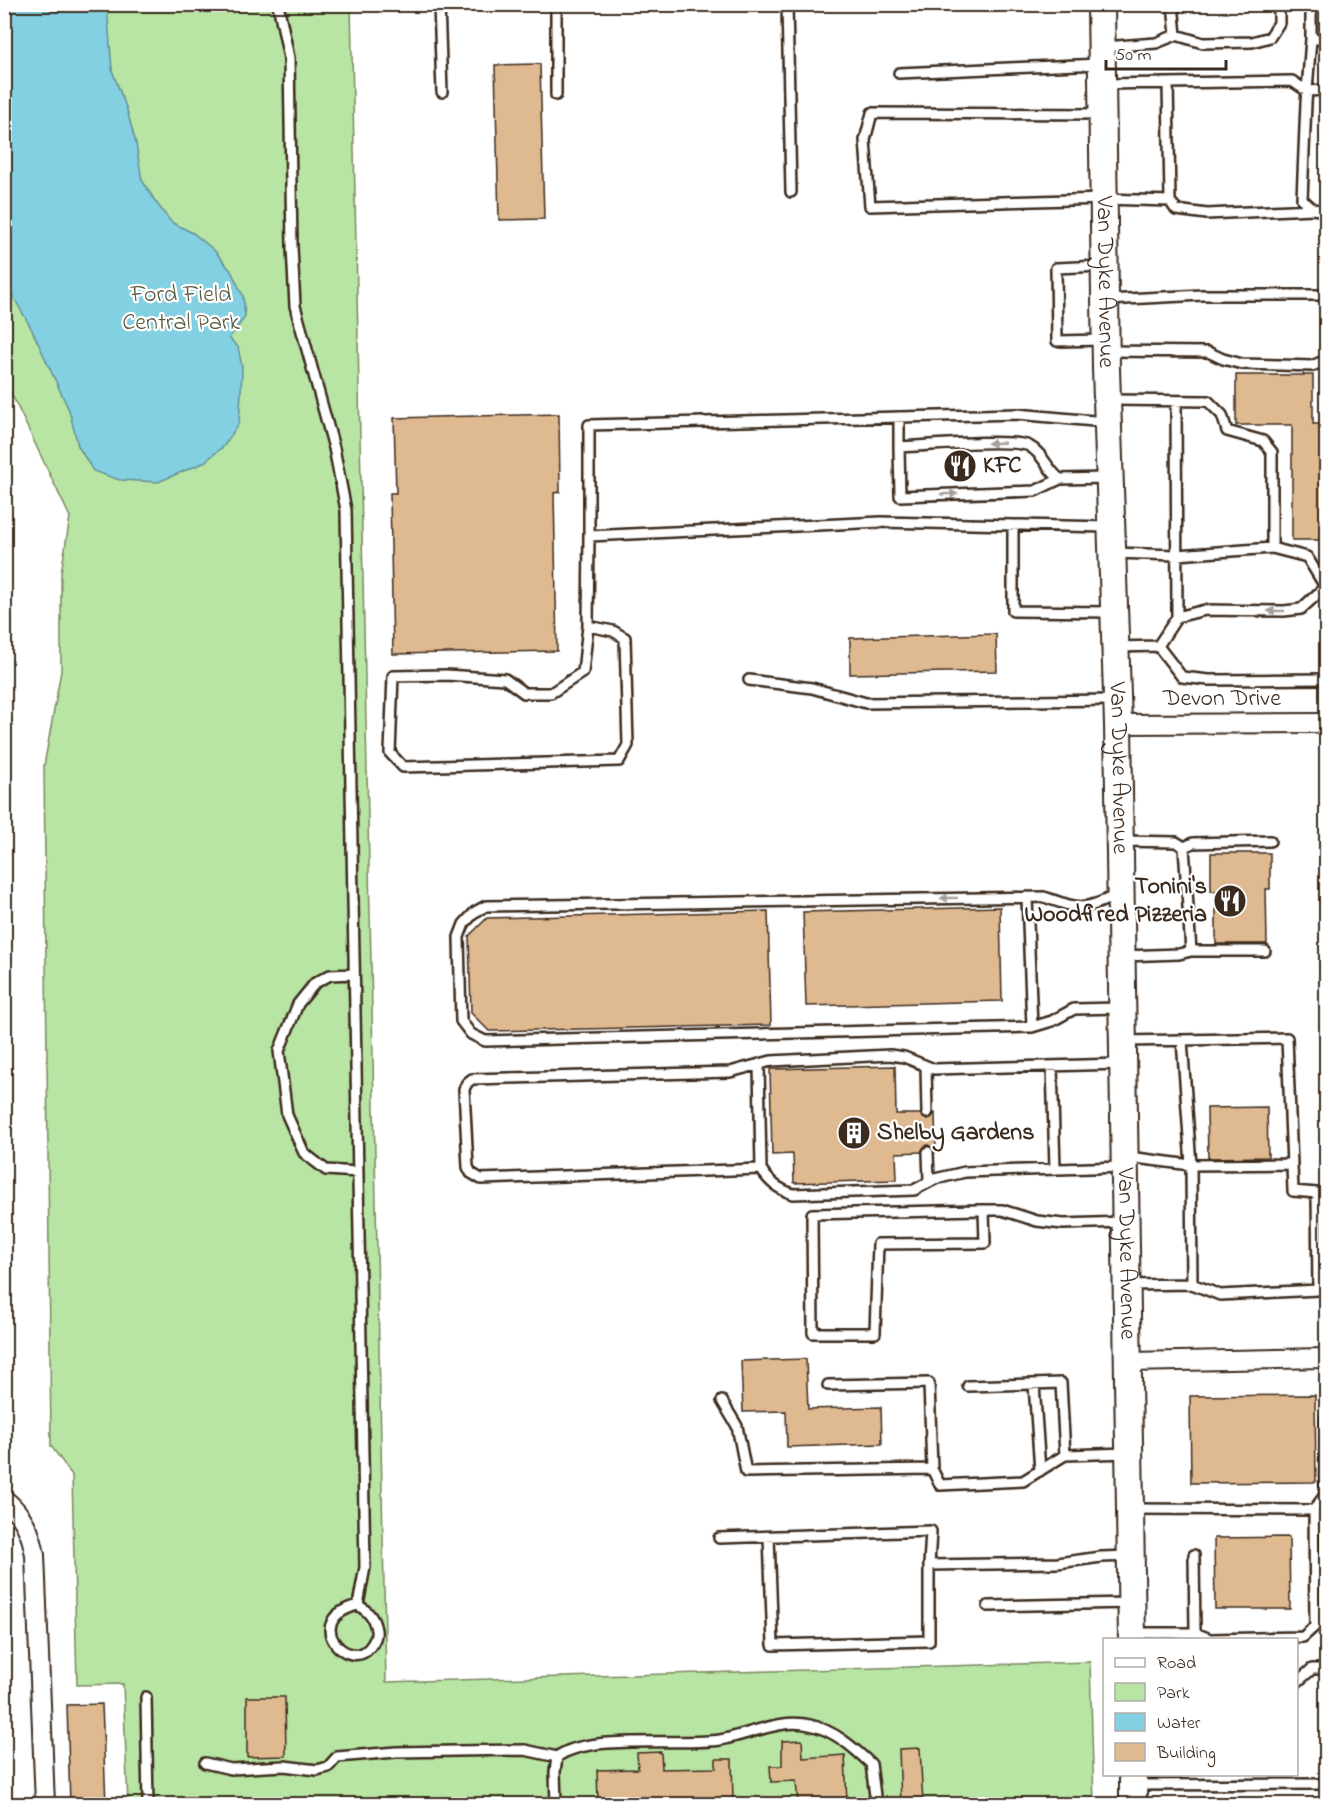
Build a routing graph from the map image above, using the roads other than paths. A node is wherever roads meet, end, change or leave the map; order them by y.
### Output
1 (278, 4) edge
2 (439, 4) edge
3 (556, 4) edge
4 (787, 4) edge
5 (1101, 4) edge
6 (1173, 4) edge
7 (1279, 4) edge
8 (1311, 4) edge
9 (1176, 35) junction
10 (1311, 39) junction
11 (1326, 39) edge
12 (1102, 65) junction
13 (899, 73) dead end
14 (1167, 82) junction
15 (1307, 90) junction
16 (1326, 90) edge
17 (442, 92) dead end
18 (556, 95) dead end
19 (1103, 114) junction
20 (791, 192) dead end
21 (1104, 199) junction
22 (1170, 201) junction
23 (1313, 209) junction
24 (1326, 211) edge
25 (1105, 266) junction
26 (1326, 295) edge
27 (1105, 300) junction
28 (1106, 345) junction
29 (1326, 360) edge
30 (1176, 400) junction
31 (1107, 411) junction
32 (899, 417) junction
33 (899, 447) junction
34 (1109, 478) junction
35 (1060, 479) junction
36 (1012, 525) junction
37 (1111, 527) junction
38 (589, 536) junction
39 (1272, 548) junction
40 (1112, 554) junction
41 (1177, 555) junction
42 (1326, 589) edge
43 (1114, 612) junction
44 (1177, 617) junction
45 (588, 626) junction
46 (1158, 646) junction
47 (1115, 647) junction
48 (1326, 679) edge
49 (749, 680) dead end
50 (1117, 712) junction
51 (1326, 723) edge
52 (1120, 841) junction
53 (1270, 841) dead end
54 (1184, 847) junction
55 (1121, 893) junction
56 (1027, 897) junction
57 (1191, 951) junction
58 (1265, 951) dead end
59 (1122, 956) junction
60 (354, 974) junction
61 (1123, 1008) junction
62 (1032, 1028) junction
63 (1182, 1040) junction
64 (1124, 1053) junction
65 (759, 1064) junction
66 (926, 1066) junction
67 (1052, 1066) junction
68 (927, 1113) dead end
69 (928, 1152) dead end
70 (1126, 1162) junction
71 (1292, 1164) junction
72 (1191, 1165) junction
73 (1055, 1168) junction
74 (761, 1169) junction
75 (358, 1172) junction
76 (929, 1181) junction
77 (984, 1210) junction
78 (1126, 1222) junction
79 (1192, 1284) junction
80 (1128, 1285) junction
81 (1326, 1358) edge
82 (1129, 1362) junction
83 (1034, 1384) junction
84 (828, 1385) dead end
85 (968, 1386) dead end
86 (722, 1401) dead end
87 (1326, 1417) edge
88 (1131, 1452) junction
89 (1065, 1455) junction
90 (932, 1469) junction
91 (1040, 1471) junction
92 (5, 1499) edge
93 (1131, 1509) junction
94 (1314, 1510) junction
95 (769, 1537) junction
96 (719, 1538) dead end
97 (1194, 1555) dead end
98 (1132, 1556) junction
99 (929, 1565) junction
100 (1132, 1603) junction
101 (358, 1605) junction
102 (988, 1606) dead end
103 (1195, 1633) junction
104 (1132, 1636) edge
105 (1208, 1638) edge
106 (1257, 1638) edge
107 (1326, 1669) edge
108 (1298, 1681) edge
109 (146, 1697) dead end
110 (558, 1757) junction
111 (205, 1763) dead end
112 (1326, 1784) edge
113 (1133, 1788) edge
114 (45, 1804) edge
115 (148, 1804) edge
116 (556, 1804) edge
117 (876, 1804) edge

1 - 60 lane
2 - 17 lane
3 - 18 lane
4 - 20 lane
5 - 12 main road, Van Dyke Avenue
6 - 9 lane
7 - 9 lane
8 - 10 lane
9 - 12 lane
10 - 11 lane
10 - 15 lane
12 - 13 lane
12 - 14 lane
12 - 19 main road, Van Dyke Avenue
14 - 15 lane
14 - 22 lane
15 - 16 lane
15 - 23 lane
19 - 21 main road, Van Dyke Avenue
19 - 21 lane
21 - 22 lane
21 - 25 main road, Van Dyke Avenue
22 - 23 lane
23 - 24 lane
25 - 27 main road, Van Dyke Avenue
25 - 28 lane
26 - 27 lane
27 - 28 main road, Van Dyke Avenue
28 - 29 lane
28 - 31 main road, Van Dyke Avenue
30 - 31 lane
30 - 39 lane
30 - 41 lane
31 - 32 lane
31 - 34 main road, Van Dyke Avenue
32 - 33 lane
32 - 38 lane
35 -> 33 lane
33 -> 35 lane
34 - 35 lane
34 - 37 main road, Van Dyke Avenue
36 - 37 lane
36 - 38 lane
36 - 43 lane
37 - 40 main road, Van Dyke Avenue
38 - 45 lane
39 - 41 lane
39 - 42 lane
40 - 41 lane
40 - 43 main road, Van Dyke Avenue
41 - 44 lane
42 -> 44 lane
43 - 47 main road, Van Dyke Avenue
44 - 46 lane
45 - 45 lane
46 - 47 lane
46 - 48 lane
47 - 50 main road, Van Dyke Avenue
49 - 50 lane
50 - 51 street, Devon Drive
50 - 52 main road, Van Dyke Avenue
52 - 54 lane
52 - 55 main road, Van Dyke Avenue
53 - 54 lane
54 - 57 lane
55 - 56 lane
55 - 59 main road, Van Dyke Avenue
56 - 62 lane
56 -> 62 lane
57 - 58 lane
57 - 59 lane
59 - 61 main road, Van Dyke Avenue
60 - 75 lane
60 - 75 lane
61 - 62 lane
61 - 64 main road, Van Dyke Avenue
63 - 64 lane
63 - 71 lane
63 - 72 lane
64 - 67 lane
64 - 70 main road, Van Dyke Avenue
65 - 66 lane
65 - 74 lane
65 - 74 lane
66 - 67 lane
66 - 68 lane
67 - 73 lane
69 - 76 lane
70 - 72 lane
70 - 73 lane
70 - 78 main road, Van Dyke Avenue
71 - 72 lane
71 - 79 lane
72 - 79 lane
73 - 76 lane
74 - 76 lane
75 - 101 lane
77 - 77 lane
77 - 78 lane
78 - 80 main road, Van Dyke Avenue
79 - 80 lane
80 - 82 main road, Van Dyke Avenue
81 - 82 street
82 - 88 main road, Van Dyke Avenue
83 - 85 lane
83 - 89 lane
83 - 91 lane
84 - 90 lane
86 - 90 lane
87 - 94 lane
88 - 89 lane
88 - 93 main road, Van Dyke Avenue
89 - 91 lane
90 - 91 lane
92 - 114 street
93 - 94 lane
93 - 98 main road, Van Dyke Avenue
94 - 106 lane
95 - 96 lane
95 - 99 lane
95 - 99 lane
97 - 103 lane
98 - 99 lane
98 - 100 main road, Van Dyke Avenue
100 - 102 lane
100 - 104 main road, Van Dyke Avenue
101 - 101 lane
103 - 104 lane
103 - 105 lane
107 - 108 lane
109 - 115 lane
110 - 111 lane
110 - 116 lane
110 - 117 lane
112 - 113 lane

